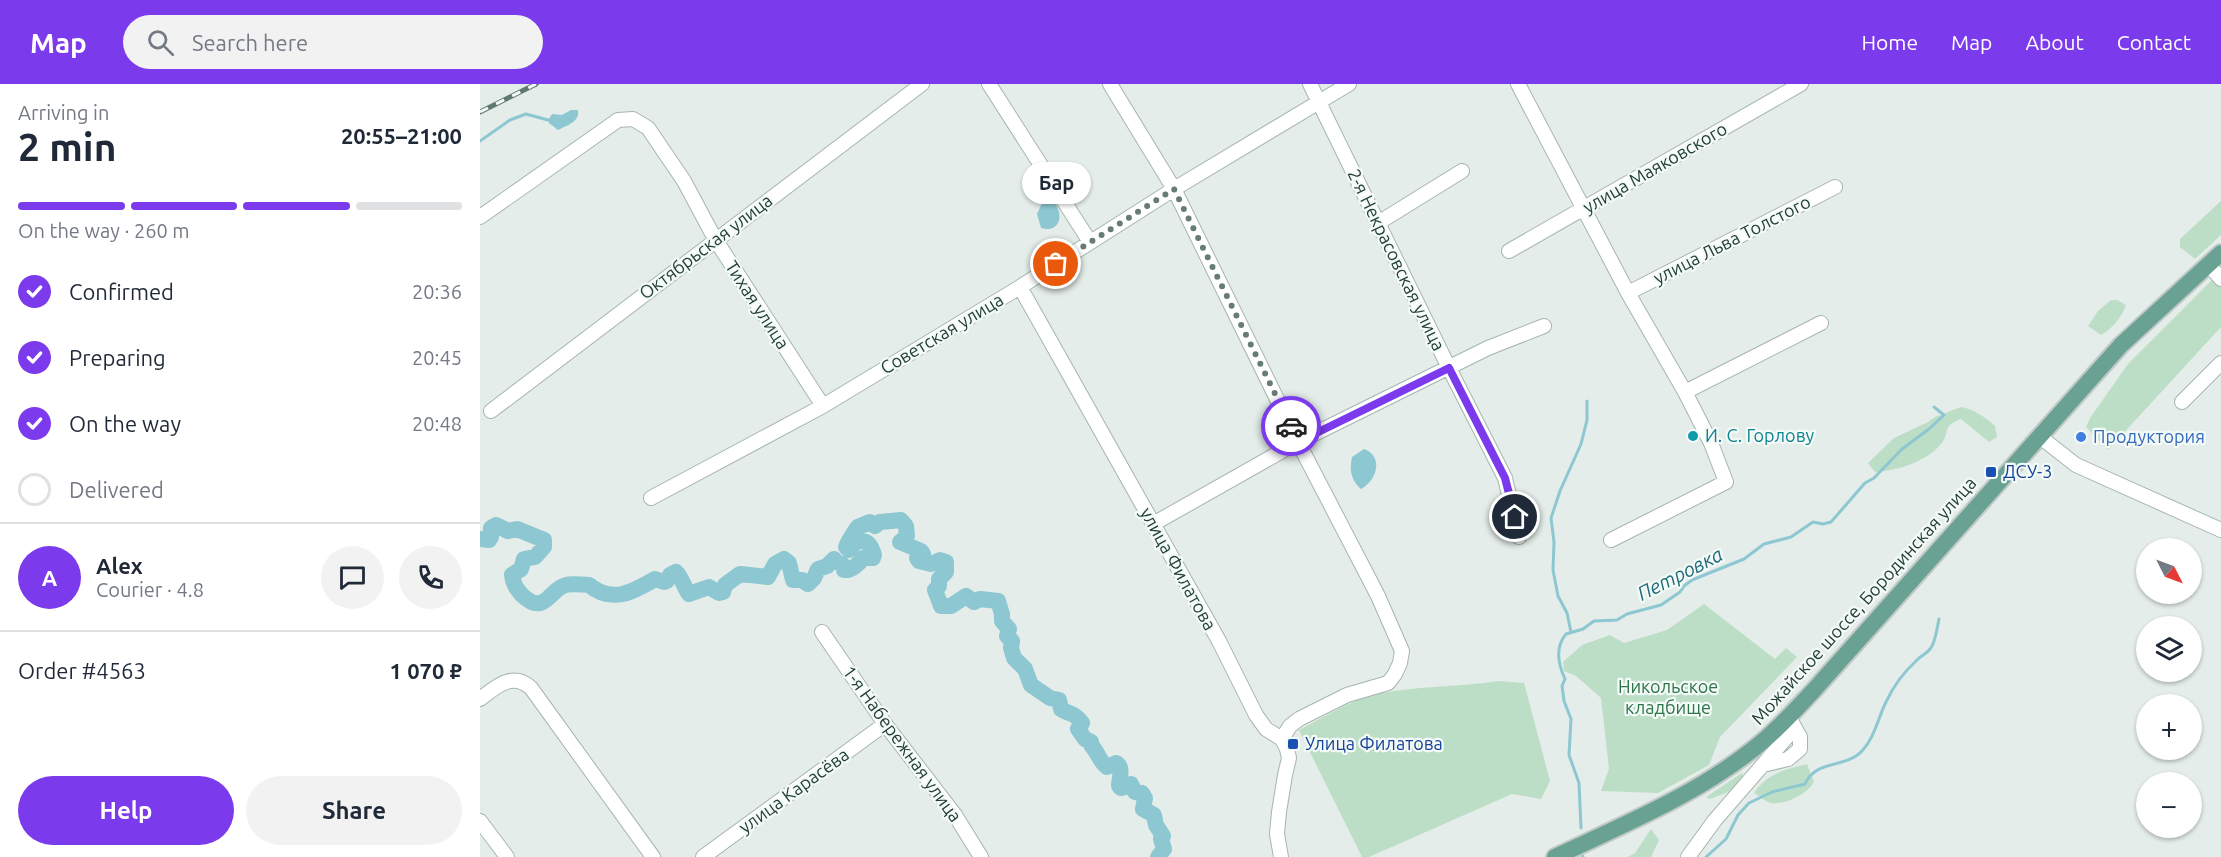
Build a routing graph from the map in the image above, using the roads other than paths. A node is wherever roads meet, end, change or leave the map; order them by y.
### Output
1 (922, 84) edge
2 (988, 84) edge
3 (1110, 84) edge
4 (1310, 84) edge
5 (1349, 84) edge
6 (1518, 84) edge
7 (1802, 84) edge
8 (1319, 103) junction
9 (1462, 171) dead end
10 (1835, 187) dead end
11 (1174, 189) junction
12 (1583, 209) junction
13 (480, 217) edge
14 (1378, 223) junction
15 (715, 239) junction
16 (1090, 242) junction
17 (1509, 251) dead end
18 (2215, 259) edge
19 (2221, 279) edge
20 (1020, 287) junction
21 (1628, 293) junction
22 (1821, 323) dead end
23 (1544, 326) dead end
24 (2221, 363) edge
25 (1449, 368) junction
26 (1685, 392) junction
27 (2182, 402) dead end
28 (823, 406) junction
29 (491, 411) dead end
30 (2039, 436) junction
31 (1298, 442) junction
32 (651, 498) dead end
33 (1153, 524) junction
34 (2221, 530) edge
35 (1519, 537) dead end
36 (1611, 540) dead end
37 (822, 632) dead end
38 (480, 699) edge
39 (1791, 722) junction
40 (885, 724) junction
41 (1282, 739) junction
42 (480, 821) edge
43 (507, 857) edge
44 (652, 857) edge
45 (703, 857) edge
46 (981, 857) edge
47 (1281, 857) edge
48 (1555, 857) edge
49 (1688, 857) edge

1 - 15 street, Октябрьская улица
2 - 16 street
3 - 11 street
4 - 8 street, 2-я Некрасовская улица
5 - 8 street, Советская улица
6 - 12 street
7 - 12 street, улица Маяковского
8 - 11 street, Советская улица
8 - 14 street, 2-я Некрасовская улица
9 - 14 street
10 - 21 street, улица Льва Толстого
11 - 16 street, Советская улица
11 - 31 street
12 - 17 street, улица Маяковского
12 - 21 street
13 - 15 street, Тихая улица
14 - 25 street, 2-я Некрасовская улица
15 - 28 street, Тихая улица
15 - 29 street, Октябрьская улица
16 - 20 street, Советская улица
18 - 19 street
18 - 30 main road, Можайское шоссе, Бородинская улица
20 - 28 street, Советская улица
20 - 33 street, улица Филатова
21 - 26 street
22 - 26 street
23 - 25 street
24 - 27 street
25 - 31 street
25 - 35 street, 2-я Некрасовская улица
26 - 36 street
28 - 32 street, Советская улица
30 - 34 street
30 - 39 main road, Можайское шоссе, Бородинская улица
31 - 33 street
31 - 41 street
33 - 41 street, улица Филатова
37 - 40 street, 1-я Набережная улица
38 - 44 street
39 - 48 main road, Можайское шоссе, Бородинская улица
39 - 49 street
40 - 45 street, улица Карасёва
40 - 46 street, 1-я Набережная улица
41 - 47 street
42 - 43 street

